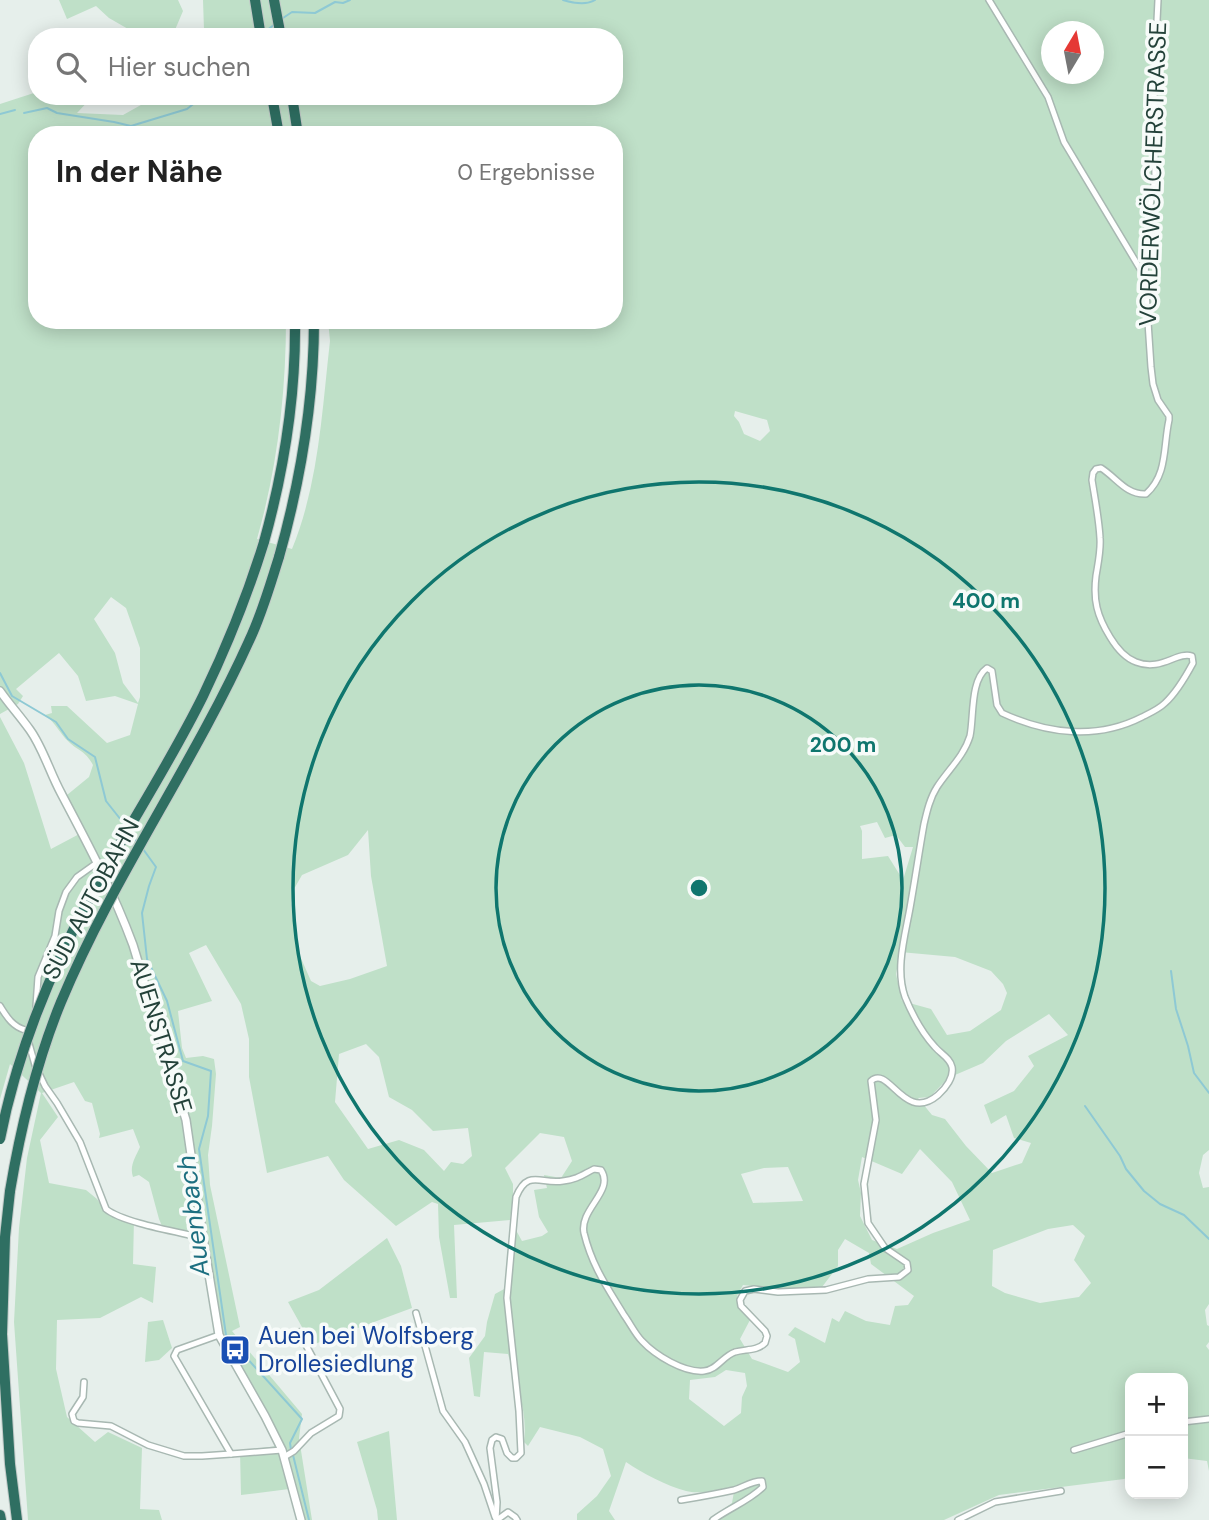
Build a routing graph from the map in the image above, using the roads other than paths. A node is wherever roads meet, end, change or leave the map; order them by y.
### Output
1 (255, 0) edge
2 (274, 0) edge
3 (989, 0) edge
4 (1158, 0) edge
5 (260, 28) edge
6 (279, 28) edge
7 (274, 105) edge
8 (293, 105) edge
9 (277, 126) edge
10 (297, 126) edge
11 (1145, 277) junction
12 (295, 329) edge
13 (314, 329) edge
14 (0, 691) edge
15 (98, 862) junction
16 (0, 1006) edge
17 (25, 1030) junction
18 (0, 1139) edge
19 (203, 1238) junction
20 (416, 1312) dead end
21 (299, 1332) dead end
22 (219, 1335) junction
23 (84, 1382) dead end
24 (1209, 1419) edge
25 (1188, 1421) edge
26 (1125, 1435) edge
27 (1074, 1450) dead end
28 (287, 1453) junction
29 (231, 1454) junction
30 (1061, 1491) dead end
31 (681, 1500) dead end
32 (0, 1514) edge
33 (1, 1520) edge
34 (17, 1520) edge
35 (301, 1520) edge
36 (496, 1520) edge
37 (517, 1520) edge
38 (713, 1520) edge
39 (958, 1520) edge

1 - 5 highway
2 - 6 highway
3 - 11 street
4 - 11 street, VORDERWÖLCHERSTRASSE
7 - 9 highway
8 - 10 highway
11 - 36 street, VORDERWÖLCHERSTRASSE
12 - 18 highway, SÜD AUTOBAHN, bridge
13 - 34 highway, SÜD AUTOBAHN, bridge
14 - 15 street, AUENSTRASSE
15 - 17 street
15 - 19 street, AUENSTRASSE
16 - 17 street
17 - 19 street
19 - 22 street, AUENSTRASSE
20 - 36 street
21 - 28 street
22 - 28 street, AUENSTRASSE
22 - 29 street
23 - 29 street
24 - 25 street
26 - 27 street
28 - 29 street
28 - 35 street, AUENSTRASSE
30 - 39 street
31 - 38 street
32 - 33 highway
36 - 37 street

